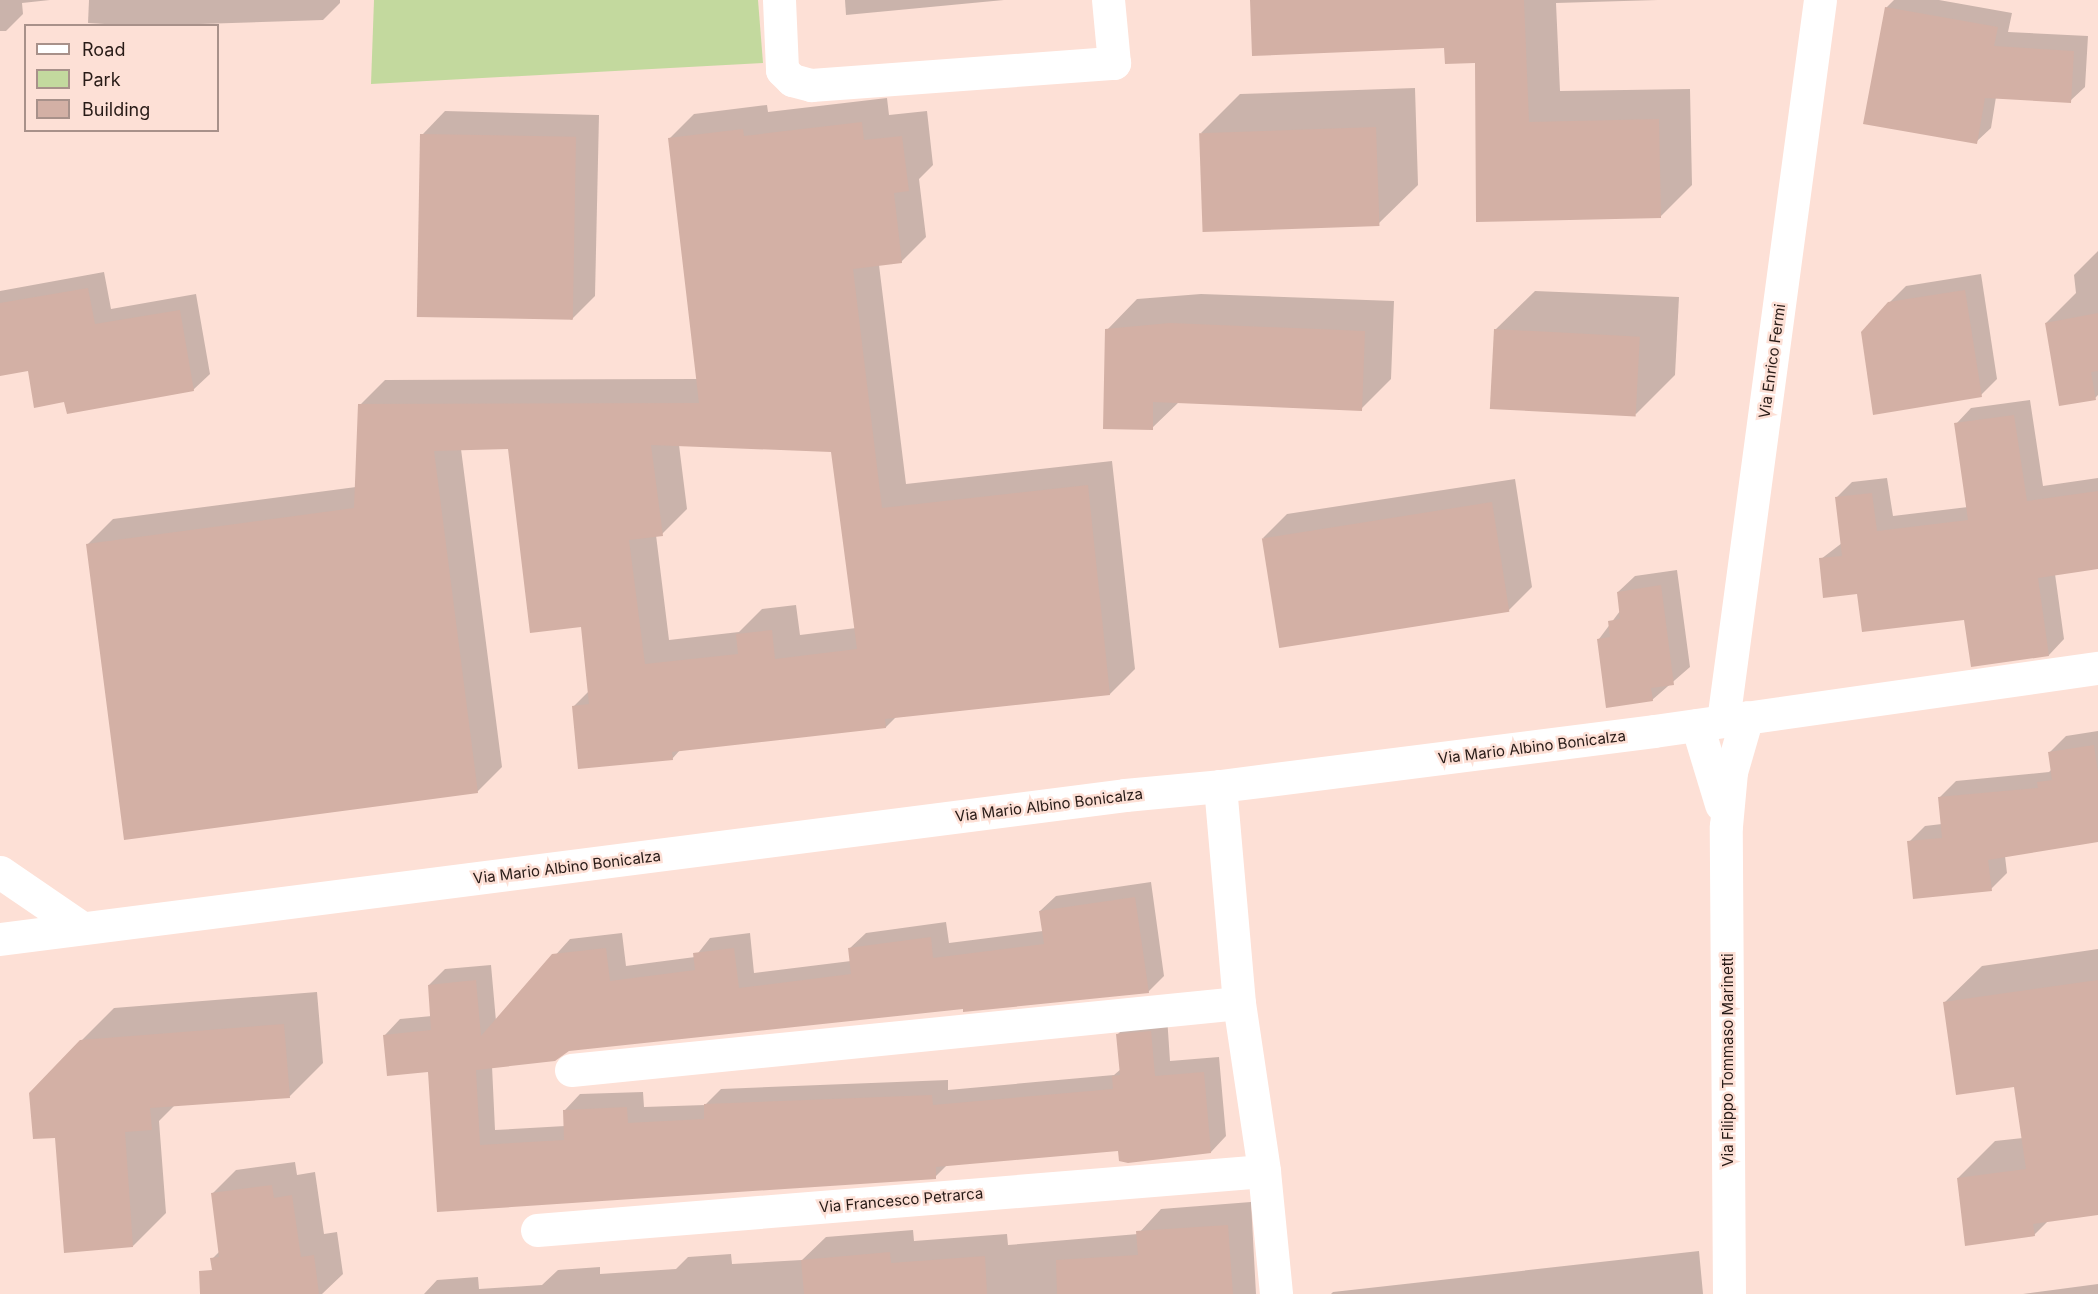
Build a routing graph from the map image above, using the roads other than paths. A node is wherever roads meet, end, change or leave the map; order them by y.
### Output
1 (779, 0) edge
2 (1108, 0) edge
3 (1820, 0) edge
4 (2098, 668) edge
5 (1722, 721) junction
6 (1220, 786) junction
7 (1726, 826) junction
8 (0, 872) edge
9 (82, 928) junction
10 (0, 939) edge
11 (1239, 1003) junction
12 (571, 1070) dead end
13 (1264, 1171) junction
14 (537, 1230) dead end
15 (1276, 1294) edge
16 (1729, 1294) edge

1 - 2 street
3 - 5 street, Via Enrico Fermi
4 - 5 street, Via Mario Albino Bonicalza
5 - 6 street, Via Mario Albino Bonicalza
5 - 7 street, Via Filippo Tommaso Marinetti
5 - 7 street, Via Filippo Tommaso Marinetti
6 - 9 street, Via Mario Albino Bonicalza
6 - 11 street
7 - 16 street, Via Filippo Tommaso Marinetti
8 - 9 street
9 - 10 street, Via Mario Albino Bonicalza
11 - 12 street
11 - 13 street
13 - 14 street, Via Francesco Petrarca
13 - 15 street

